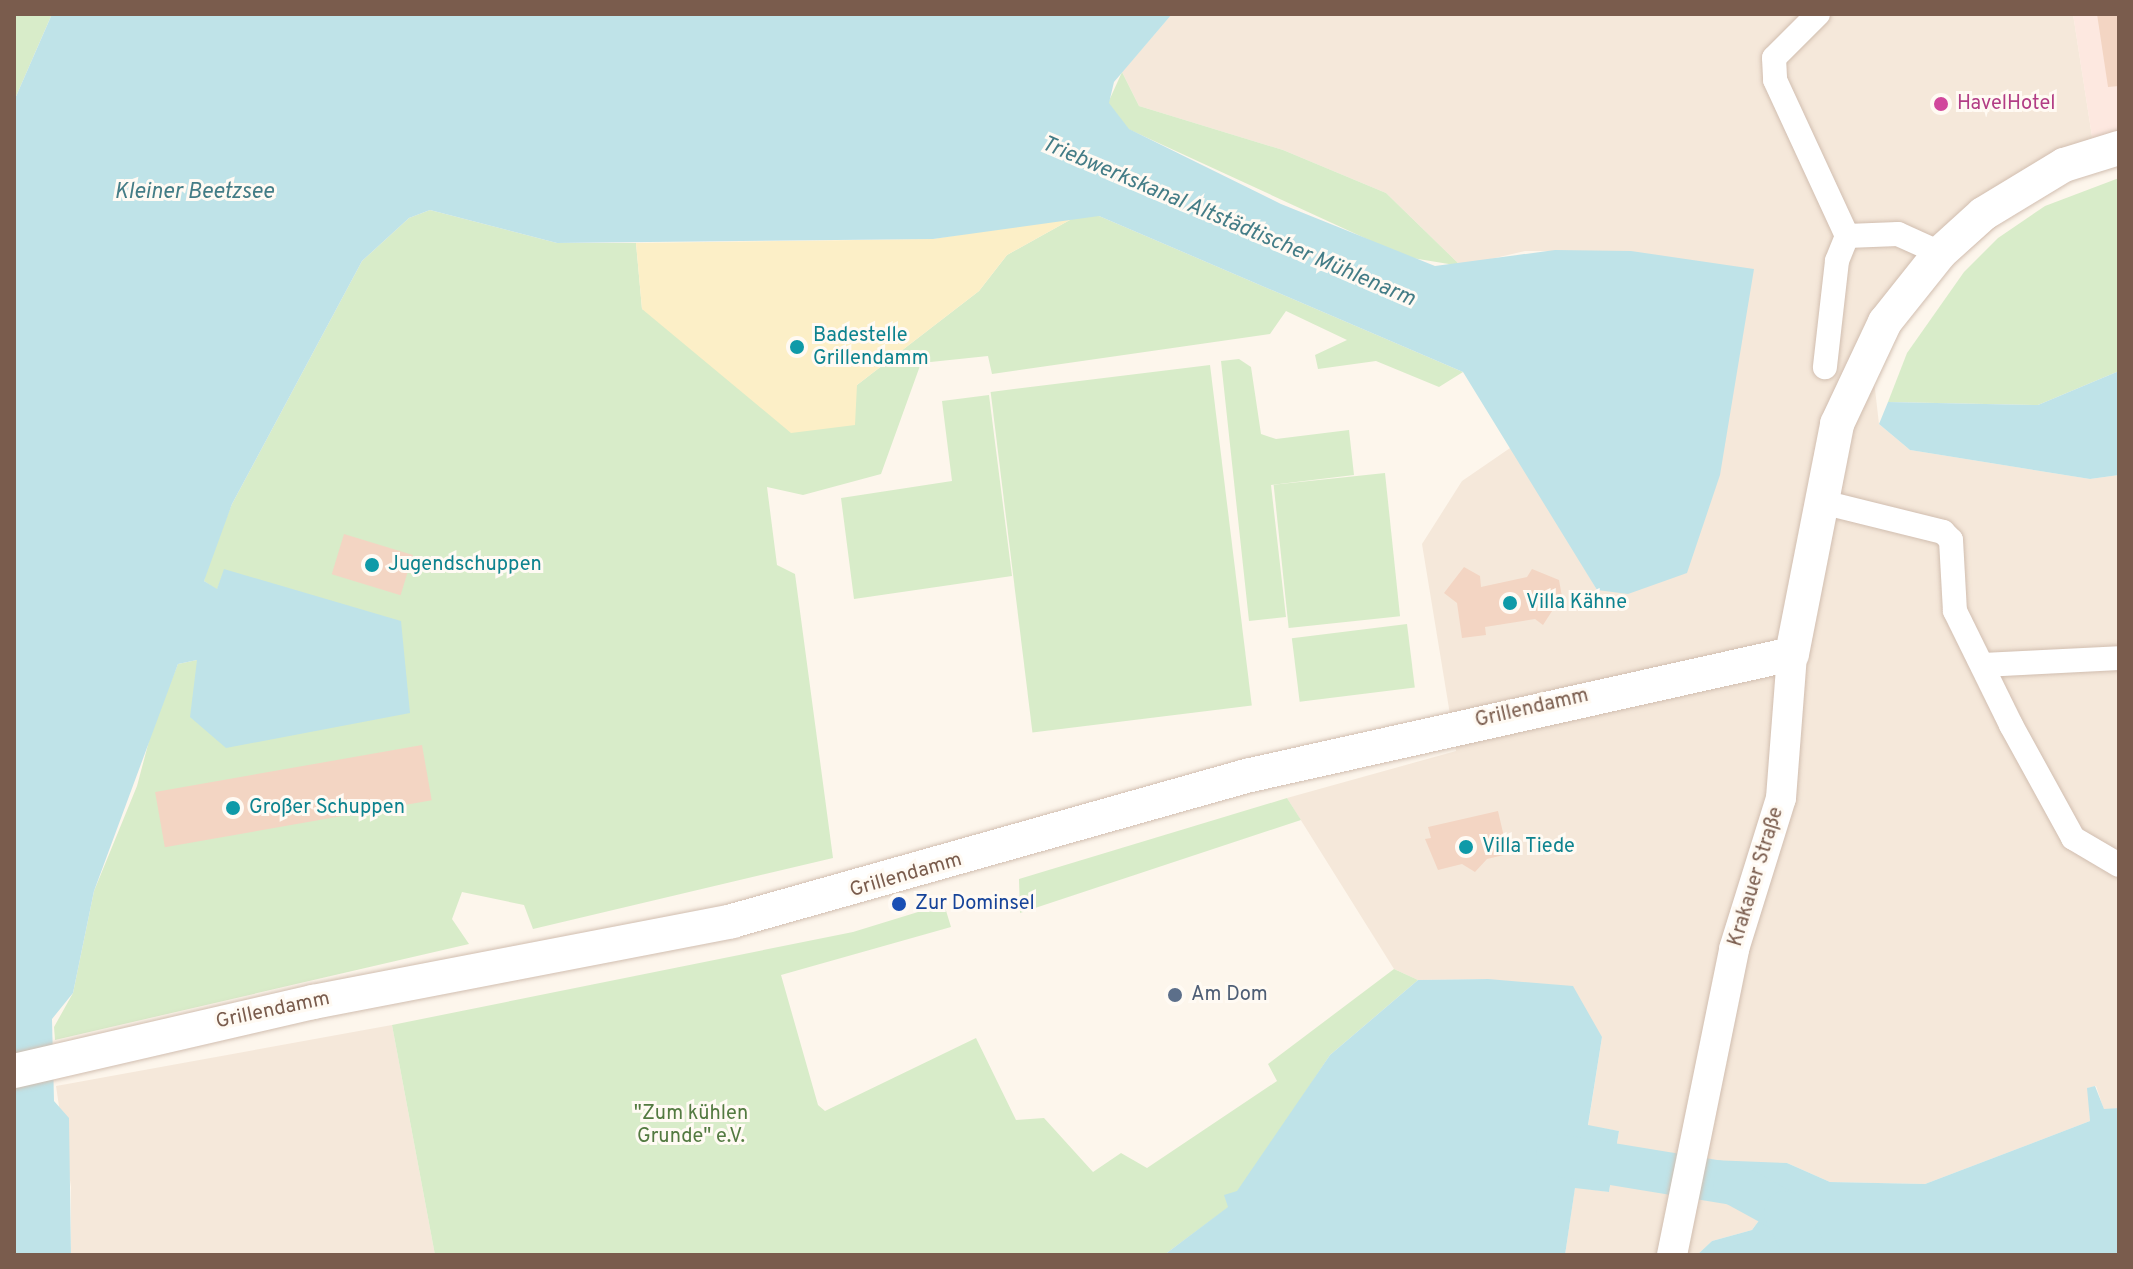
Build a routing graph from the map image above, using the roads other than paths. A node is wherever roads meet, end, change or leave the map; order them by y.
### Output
1 (1818, 14) edge
2 (2119, 148) edge
3 (1847, 236) junction
4 (1940, 253) junction
5 (1825, 367) dead end
6 (1818, 501) junction
7 (1792, 654) junction
8 (2119, 658) edge
9 (1983, 665) junction
10 (2119, 865) edge
11 (14, 1071) edge
12 (1673, 1254) edge

1 - 3 street
2 - 4 main road, Krakauer Straße
3 - 4 street
3 - 5 street
4 - 6 main road, Krakauer Straße
6 - 7 main road, Krakauer Straße
6 - 9 street
7 - 11 main road, Grillendamm
7 - 12 street, Krakauer Straße
8 - 9 street
9 - 10 street

